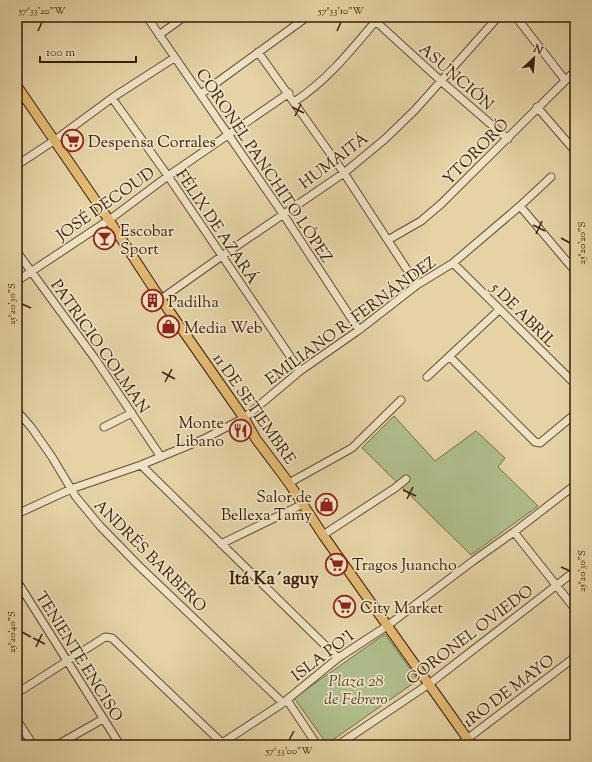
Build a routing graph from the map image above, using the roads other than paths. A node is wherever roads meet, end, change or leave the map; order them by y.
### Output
1 (147, 17) edge
2 (184, 17) edge
3 (308, 17) edge
4 (498, 17) edge
5 (516, 17) edge
6 (375, 18) edge
7 (160, 35) junction
8 (258, 52) junction
9 (174, 58) junction
10 (575, 71) edge
11 (565, 80) junction
12 (441, 81) junction
13 (17, 86) edge
14 (288, 93) junction
15 (201, 94) junction
16 (112, 98) junction
17 (294, 102) junction
18 (537, 107) junction
19 (228, 134) junction
20 (508, 139) junction
21 (55, 140) junction
22 (575, 150) edge
23 (17, 166) edge
24 (344, 173) junction
25 (168, 176) junction
26 (551, 177) dead end
27 (520, 206) junction
28 (283, 214) junction
29 (109, 220) junction
30 (388, 240) junction
31 (17, 252) edge
32 (222, 256) junction
33 (453, 263) junction
34 (575, 271) edge
35 (30, 272) junction
36 (17, 281) edge
37 (417, 285) junction
38 (161, 299) junction
39 (499, 310) junction
40 (359, 330) junction
41 (450, 357) junction
42 (300, 371) junction
43 (427, 376) dead end
44 (575, 384) edge
45 (401, 400) dead end
46 (17, 411) edge
47 (132, 413) junction
48 (575, 414) edge
49 (244, 418) junction
50 (104, 427) dead end
51 (161, 457) junction
52 (141, 465) junction
53 (406, 479) dead end
54 (289, 482) junction
55 (575, 485) edge
56 (71, 489) junction
57 (303, 504) junction
58 (17, 514) edge
59 (514, 532) junction
60 (323, 535) junction
61 (221, 544) junction
62 (575, 570) edge
63 (17, 581) edge
64 (556, 586) junction
65 (575, 609) edge
66 (387, 626) junction
67 (575, 657) edge
68 (338, 658) junction
69 (66, 661) junction
70 (429, 684) junction
71 (17, 693) edge
72 (285, 701) junction
73 (103, 719) junction
74 (17, 720) edge
75 (470, 742) edge
76 (220, 744) edge
77 (33, 745) edge
78 (57, 745) edge
79 (120, 745) edge
80 (317, 745) edge
81 (338, 745) edge
82 (459, 745) edge

1 - 7 street, CORONEL PANCHITO LÓPEZ
2 - 7 street
3 - 8 street
4 - 12 street, HUMAITÁ
5 - 11 street
6 - 12 street, ASUNCIÓN
6 - 17 street
7 - 9 street, CORONEL PANCHITO LÓPEZ
8 - 14 street
8 - 15 street
9 - 15 street, CORONEL PANCHITO LÓPEZ
9 - 16 street
10 - 11 street, YTORORÓ
11 - 18 street, YTORORÓ
12 - 20 street, ASUNCIÓN
12 - 24 street, HUMAITÁ
13 - 21 main road, 11 DE SETIEMBRE
14 - 17 street
14 - 19 street, JOSÉ DECOUD
15 - 19 street, CORONEL PANCHITO LÓPEZ
16 - 21 street
16 - 25 street, FÉLIX DE AZARÁ
17 - 24 street
18 - 20 street, YTORORÓ
18 - 22 street
19 - 25 street, JOSÉ DECOUD
19 - 28 street, CORONEL PANCHITO LÓPEZ
20 - 30 street, YTORORÓ
21 - 23 street
21 - 29 main road, 11 DE SETIEMBRE
24 - 28 street, HUMAITÁ
24 - 30 street
25 - 29 street, JOSÉ DECOUD
25 - 32 street, FÉLIX DE AZARÁ
26 - 27 street, EMILIANO R. FERNÁNDEZ
27 - 33 street, EMILIANO R. FERNÁNDEZ
27 - 34 street
28 - 32 street, HUMAITÁ
28 - 40 street, CORONEL PANCHITO LÓPEZ
29 - 35 street, JOSÉ DECOUD
29 - 38 main road, 11 DE SETIEMBRE
30 - 37 street
31 - 35 street, PATRICIO COLMAN
32 - 38 street, HUMAITÁ
32 - 42 street, FÉLIX DE AZARÁ
33 - 37 street, EMILIANO R. FERNÁNDEZ
33 - 39 street, 5 DE ABRIL
35 - 36 street, JOSÉ DECOUD
35 - 47 street, PATRICIO COLMAN
37 - 40 street, EMILIANO R. FERNÁNDEZ
38 - 49 main road, 11 DE SETIEMBRE
39 - 41 street
39 - 44 street, 5 DE ABRIL
40 - 42 street, EMILIANO R. FERNÁNDEZ
41 - 43 street
41 - 48 street
42 - 49 street, EMILIANO R. FERNÁNDEZ
45 - 54 street
46 - 56 street, ANDRÉS BARBERO
47 - 50 street
47 - 51 street, PATRICIO COLMAN
49 - 51 street, EMILIANO R. FERNÁNDEZ
49 - 54 main road, 11 DE SETIEMBRE
51 - 52 street, EMILIANO R. FERNÁNDEZ
52 - 56 street, EMILIANO R. FERNÁNDEZ
52 - 61 street
53 - 60 street
54 - 57 main road, 11 DE SETIEMBRE
55 - 59 street, ISLA PO'I
56 - 58 street, EMILIANO R. FERNÁNDEZ
56 - 72 street, ANDRÉS BARBERO
57 - 60 main road, 11 DE SETIEMBRE
57 - 61 street
59 - 64 street
59 - 66 street, ISLA PO'I
60 - 66 main road, 11 DE SETIEMBRE
61 - 68 street
62 - 64 street, CORONEL OVIEDO
63 - 69 street, TENIENTE ENCISO
64 - 65 street
64 - 70 street, CORONEL OVIEDO
66 - 68 street, ISLA PO'I
66 - 70 main road, 11 DE SETIEMBRE
67 - 75 street, 1RO DE MAYO
68 - 72 street, ISLA PO'I
69 - 71 street
69 - 73 street, TENIENTE ENCISO
69 - 76 street
70 - 75 main road, 11 DE SETIEMBRE
70 - 81 street, CORONEL OVIEDO
72 - 76 street, ISLA PO'I
72 - 80 street, ANDRÉS BARBERO
73 - 78 street
73 - 79 street, TENIENTE ENCISO
74 - 77 street
75 - 82 street, 1RO DE MAYO

